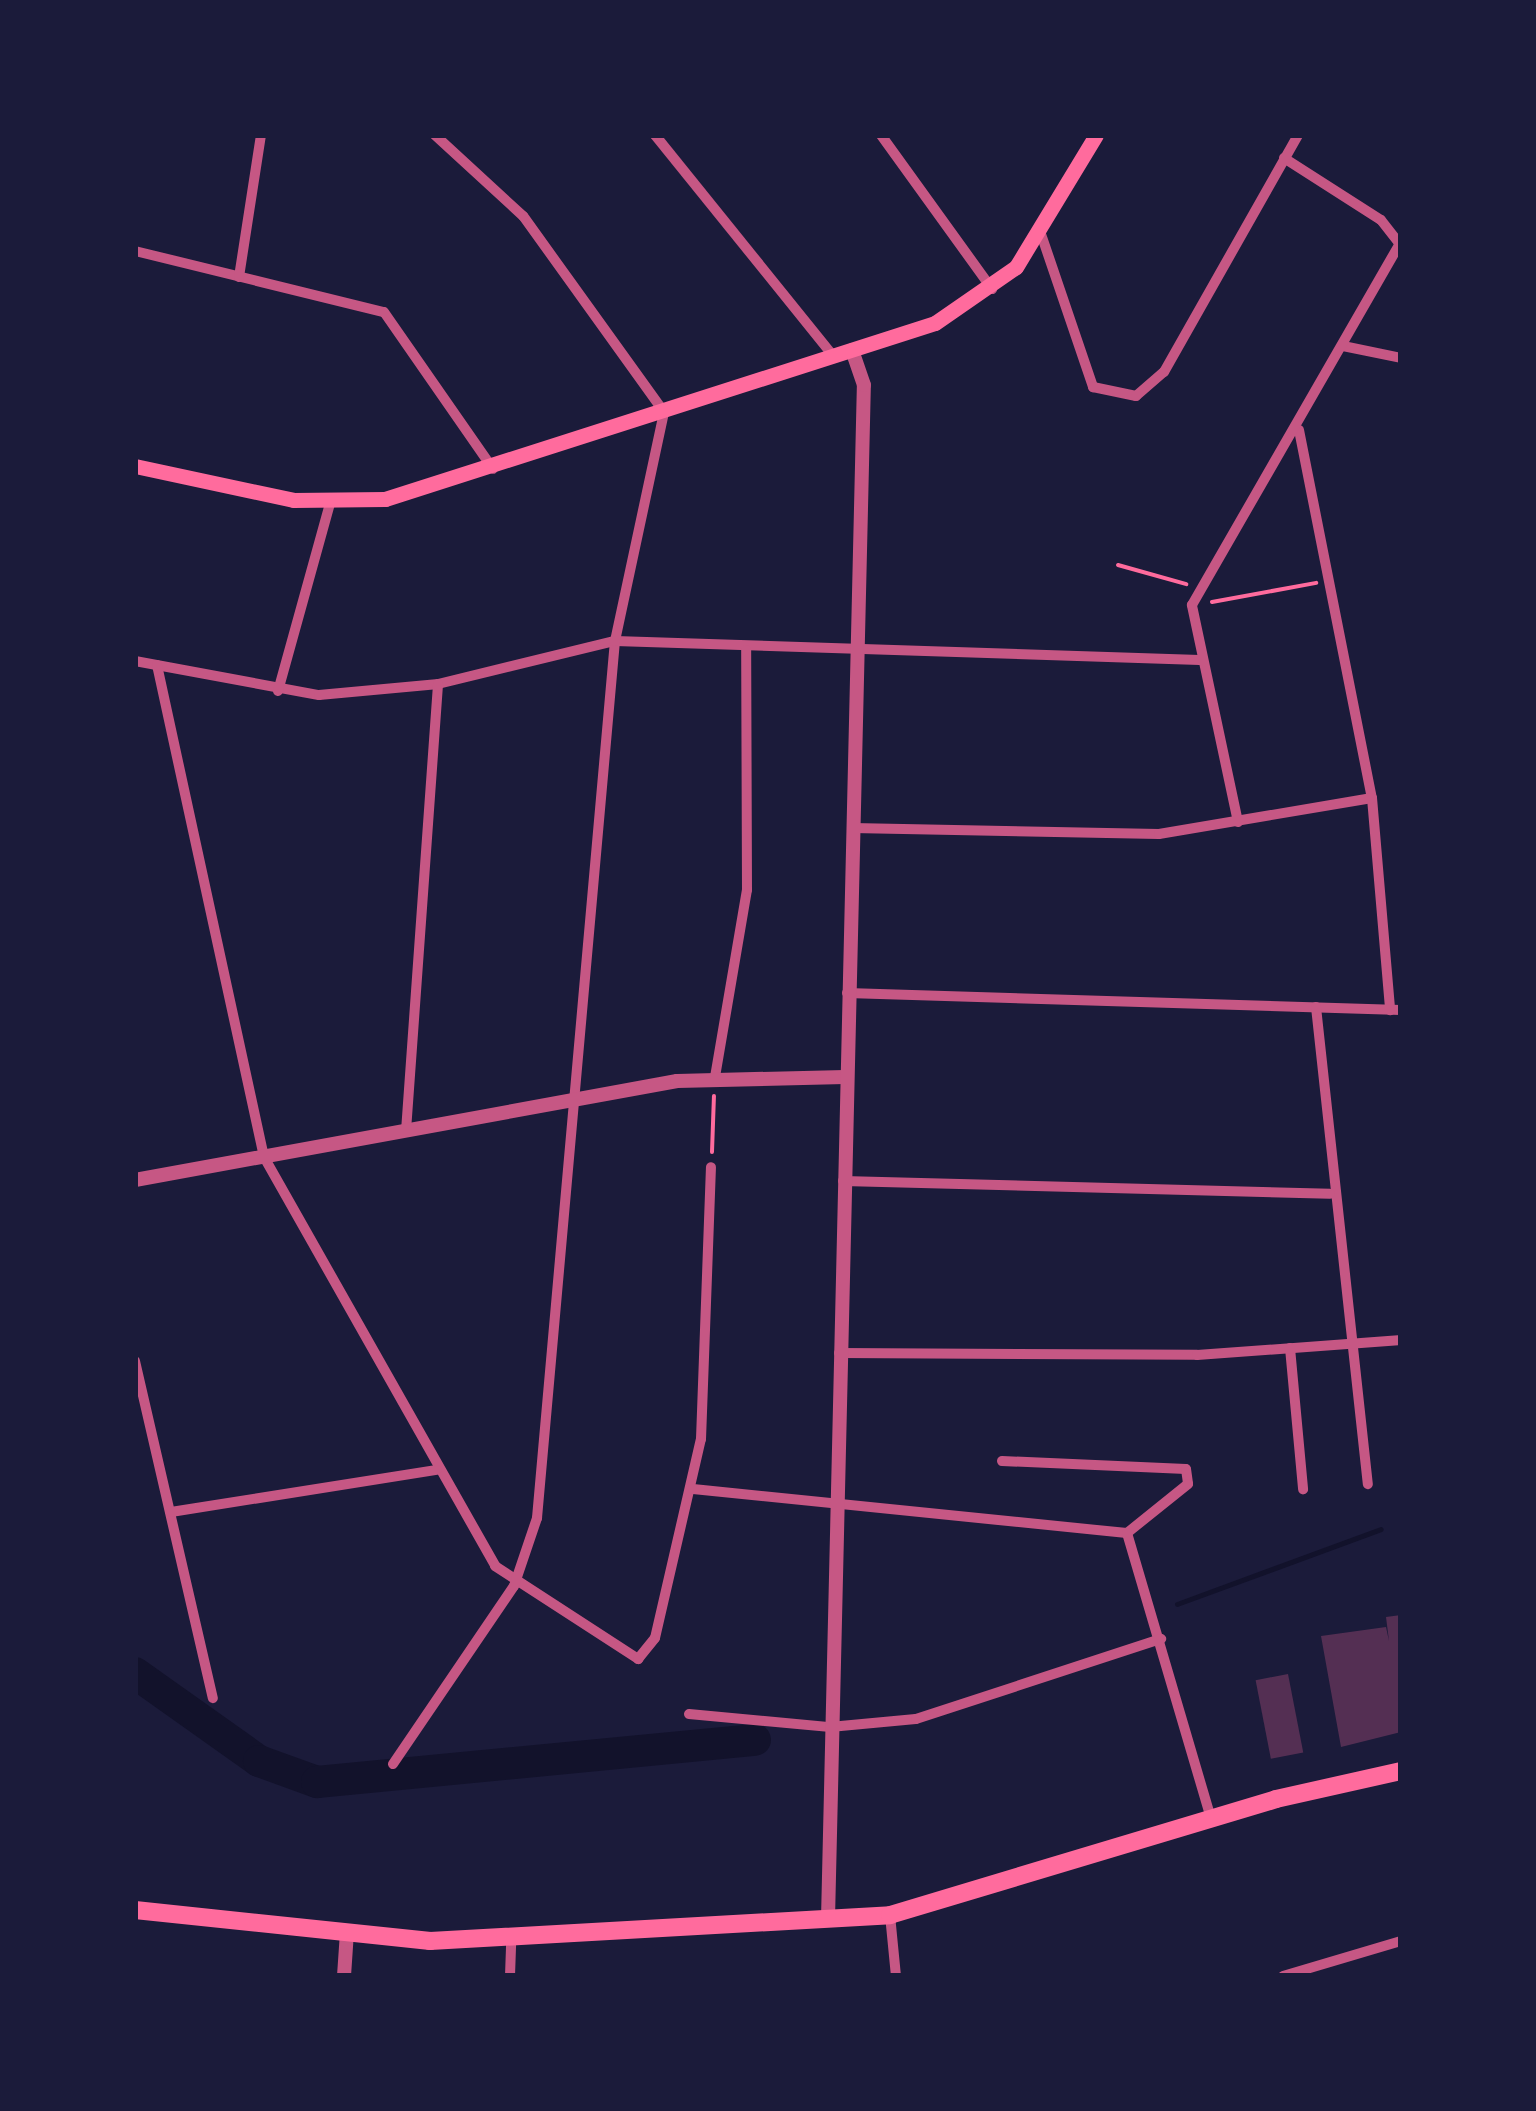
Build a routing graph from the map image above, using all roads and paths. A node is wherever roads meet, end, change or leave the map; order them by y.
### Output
1 (261, 135) edge
2 (435, 135) edge
3 (655, 135) edge
4 (881, 135) edge
5 (1298, 135) edge
6 (1093, 136) edge
7 (1284, 158) junction
8 (1041, 234) junction
9 (1400, 245) edge
10 (135, 251) edge
11 (239, 277) junction
12 (993, 290) junction
13 (1343, 346) junction
14 (852, 350) junction
15 (834, 357) junction
16 (1401, 358) edge
17 (664, 412) junction
18 (1298, 430) junction
19 (135, 466) edge
20 (493, 469) junction
21 (330, 503) junction
22 (1118, 566) dead end
23 (1331, 580) junction
24 (1200, 588) junction
25 (1192, 605) junction
26 (615, 641) junction
27 (746, 650) junction
28 (857, 654) junction
29 (135, 660) edge
30 (1200, 660) junction
31 (157, 665) junction
32 (438, 684) junction
33 (278, 691) junction
34 (1372, 798) junction
35 (1238, 822) junction
36 (852, 828) junction
37 (848, 992) junction
38 (1316, 1007) junction
39 (1395, 1010) edge
40 (715, 1076) junction
41 (845, 1077) junction
42 (576, 1100) junction
43 (406, 1131) junction
44 (264, 1157) junction
45 (711, 1167) joint
46 (135, 1180) edge
47 (843, 1181) junction
48 (1330, 1194) junction
49 (1401, 1340) edge
50 (1347, 1344) junction
51 (1290, 1348) junction
52 (838, 1353) junction
53 (135, 1361) edge
54 (1002, 1461) dead end
55 (436, 1470) junction
56 (1368, 1484) dead end
57 (693, 1488) junction
58 (1303, 1489) dead end
59 (836, 1500) junction
60 (171, 1512) junction
61 (1126, 1533) junction
62 (514, 1586) junction
63 (1162, 1638) junction
64 (213, 1698) dead end
65 (689, 1714) dead end
66 (830, 1727) junction
67 (392, 1764) dead end
68 (1401, 1771) edge
69 (1211, 1818) junction
70 (135, 1910) edge
71 (890, 1915) junction
72 (828, 1918) junction
73 (347, 1932) junction
74 (511, 1939) junction
75 (1401, 1941) edge
76 (344, 1976) edge
77 (510, 1976) edge
78 (896, 1976) edge
79 (1283, 1976) edge

1 - 11 street
2 - 17 street
3 - 15 street
4 - 12 street
5 - 7 street
6 - 8 main road
7 - 8 street
7 - 9 street
8 - 12 main road
9 - 13 street
10 - 11 street
11 - 20 street
12 - 14 main road
13 - 16 street
13 - 18 street
14 - 15 main road
14 - 28 street
15 - 17 main road
17 - 20 main road
17 - 26 street
18 - 23 street
18 - 24 street
19 - 21 main road
20 - 21 main road
21 - 33 street
22 - 24 path
23 - 25 path
23 - 34 street
24 - 25 street
25 - 30 street
26 - 27 street
26 - 32 street
26 - 42 street
27 - 28 street
27 - 40 street
28 - 30 street
28 - 36 street
29 - 31 street
30 - 35 street
31 - 33 street
31 - 44 street
32 - 33 street
32 - 43 street
34 - 35 street
34 - 39 street
35 - 36 street
36 - 37 street
37 - 38 street
37 - 41 street
38 - 39 street
38 - 48 street
40 - 41 street
40 - 42 street
40 - 45 path
41 - 47 street
42 - 43 street
42 - 62 street
43 - 44 street
44 - 46 street
44 - 55 street
45 - 57 street
47 - 48 street
47 - 52 street
48 - 50 street
49 - 50 street
50 - 51 street
50 - 56 street
51 - 52 street
51 - 58 street
52 - 59 street
53 - 60 street
54 - 61 street
55 - 60 street
55 - 62 street
57 - 59 street
57 - 62 street
59 - 61 street
59 - 66 street
60 - 64 street
61 - 63 street
62 - 67 street
63 - 66 street
63 - 69 street
65 - 66 street
66 - 72 street
68 - 69 main road
69 - 71 main road
70 - 73 main road
71 - 72 main road
71 - 78 street
72 - 74 main road
73 - 74 main road
73 - 76 street
74 - 77 street
75 - 79 street

